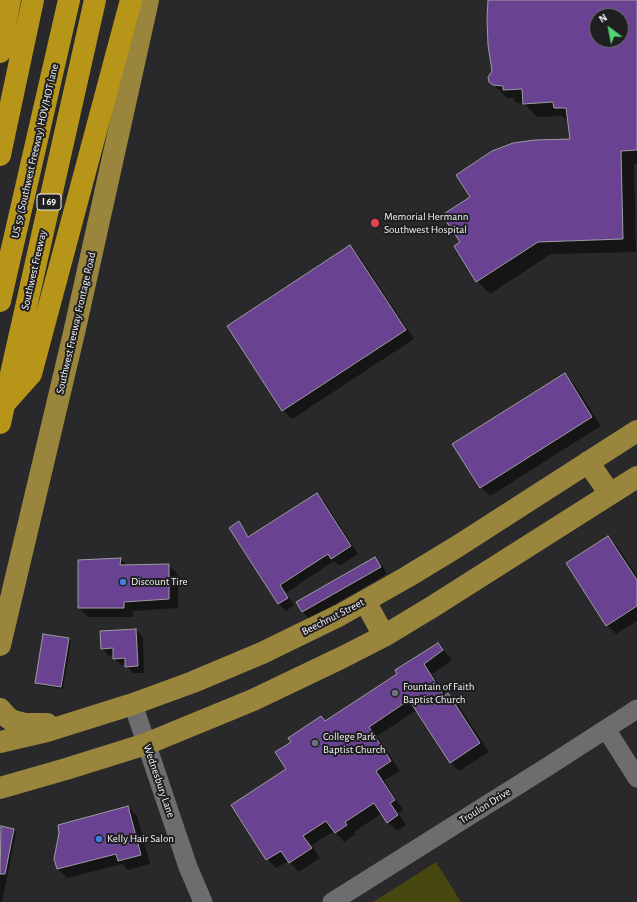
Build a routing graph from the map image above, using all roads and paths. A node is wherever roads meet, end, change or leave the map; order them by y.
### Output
1 (10, 0) edge
2 (33, 0) edge
3 (69, 0) edge
4 (95, 0) edge
5 (131, 0) edge
6 (148, 0) edge
7 (0, 52) edge
8 (0, 155) edge
9 (0, 301) edge
10 (2, 414) edge
11 (637, 431) edge
12 (588, 462) junction
13 (637, 477) edge
14 (610, 494) junction
15 (365, 601) junction
16 (384, 636) junction
17 (0, 645) edge
18 (133, 704) junction
19 (0, 709) edge
20 (637, 709) edge
21 (91, 718) junction
22 (606, 729) junction
23 (0, 742) edge
24 (146, 744) junction
25 (637, 778) edge
26 (0, 788) edge
27 (202, 902) edge
28 (332, 902) edge

1 - 7 highway
2 - 8 highway
3 - 9 highway, US 59 (Southwest Freeway) HOV/HOT lane
4 - 10 highway, Southwest Freeway / I 69
5 - 10 highway
6 - 17 main road, Southwest Freeway Frontage Road
11 - 12 main road, Beechnut Street
12 - 14 main road
12 - 15 main road, Beechnut Street
13 - 14 main road
14 - 16 main road
15 - 16 main road
15 - 18 main road, Beechnut Street
16 - 24 main road
18 - 21 main road, Beechnut Street
18 - 24 street, Wednesbury Lane
19 - 21 main road
20 - 22 street, Troulon Drive
21 - 23 main road, Beechnut Street
22 - 25 street
22 - 28 street, Troulon Drive
24 - 26 main road
24 - 27 street, Wednesbury Lane

